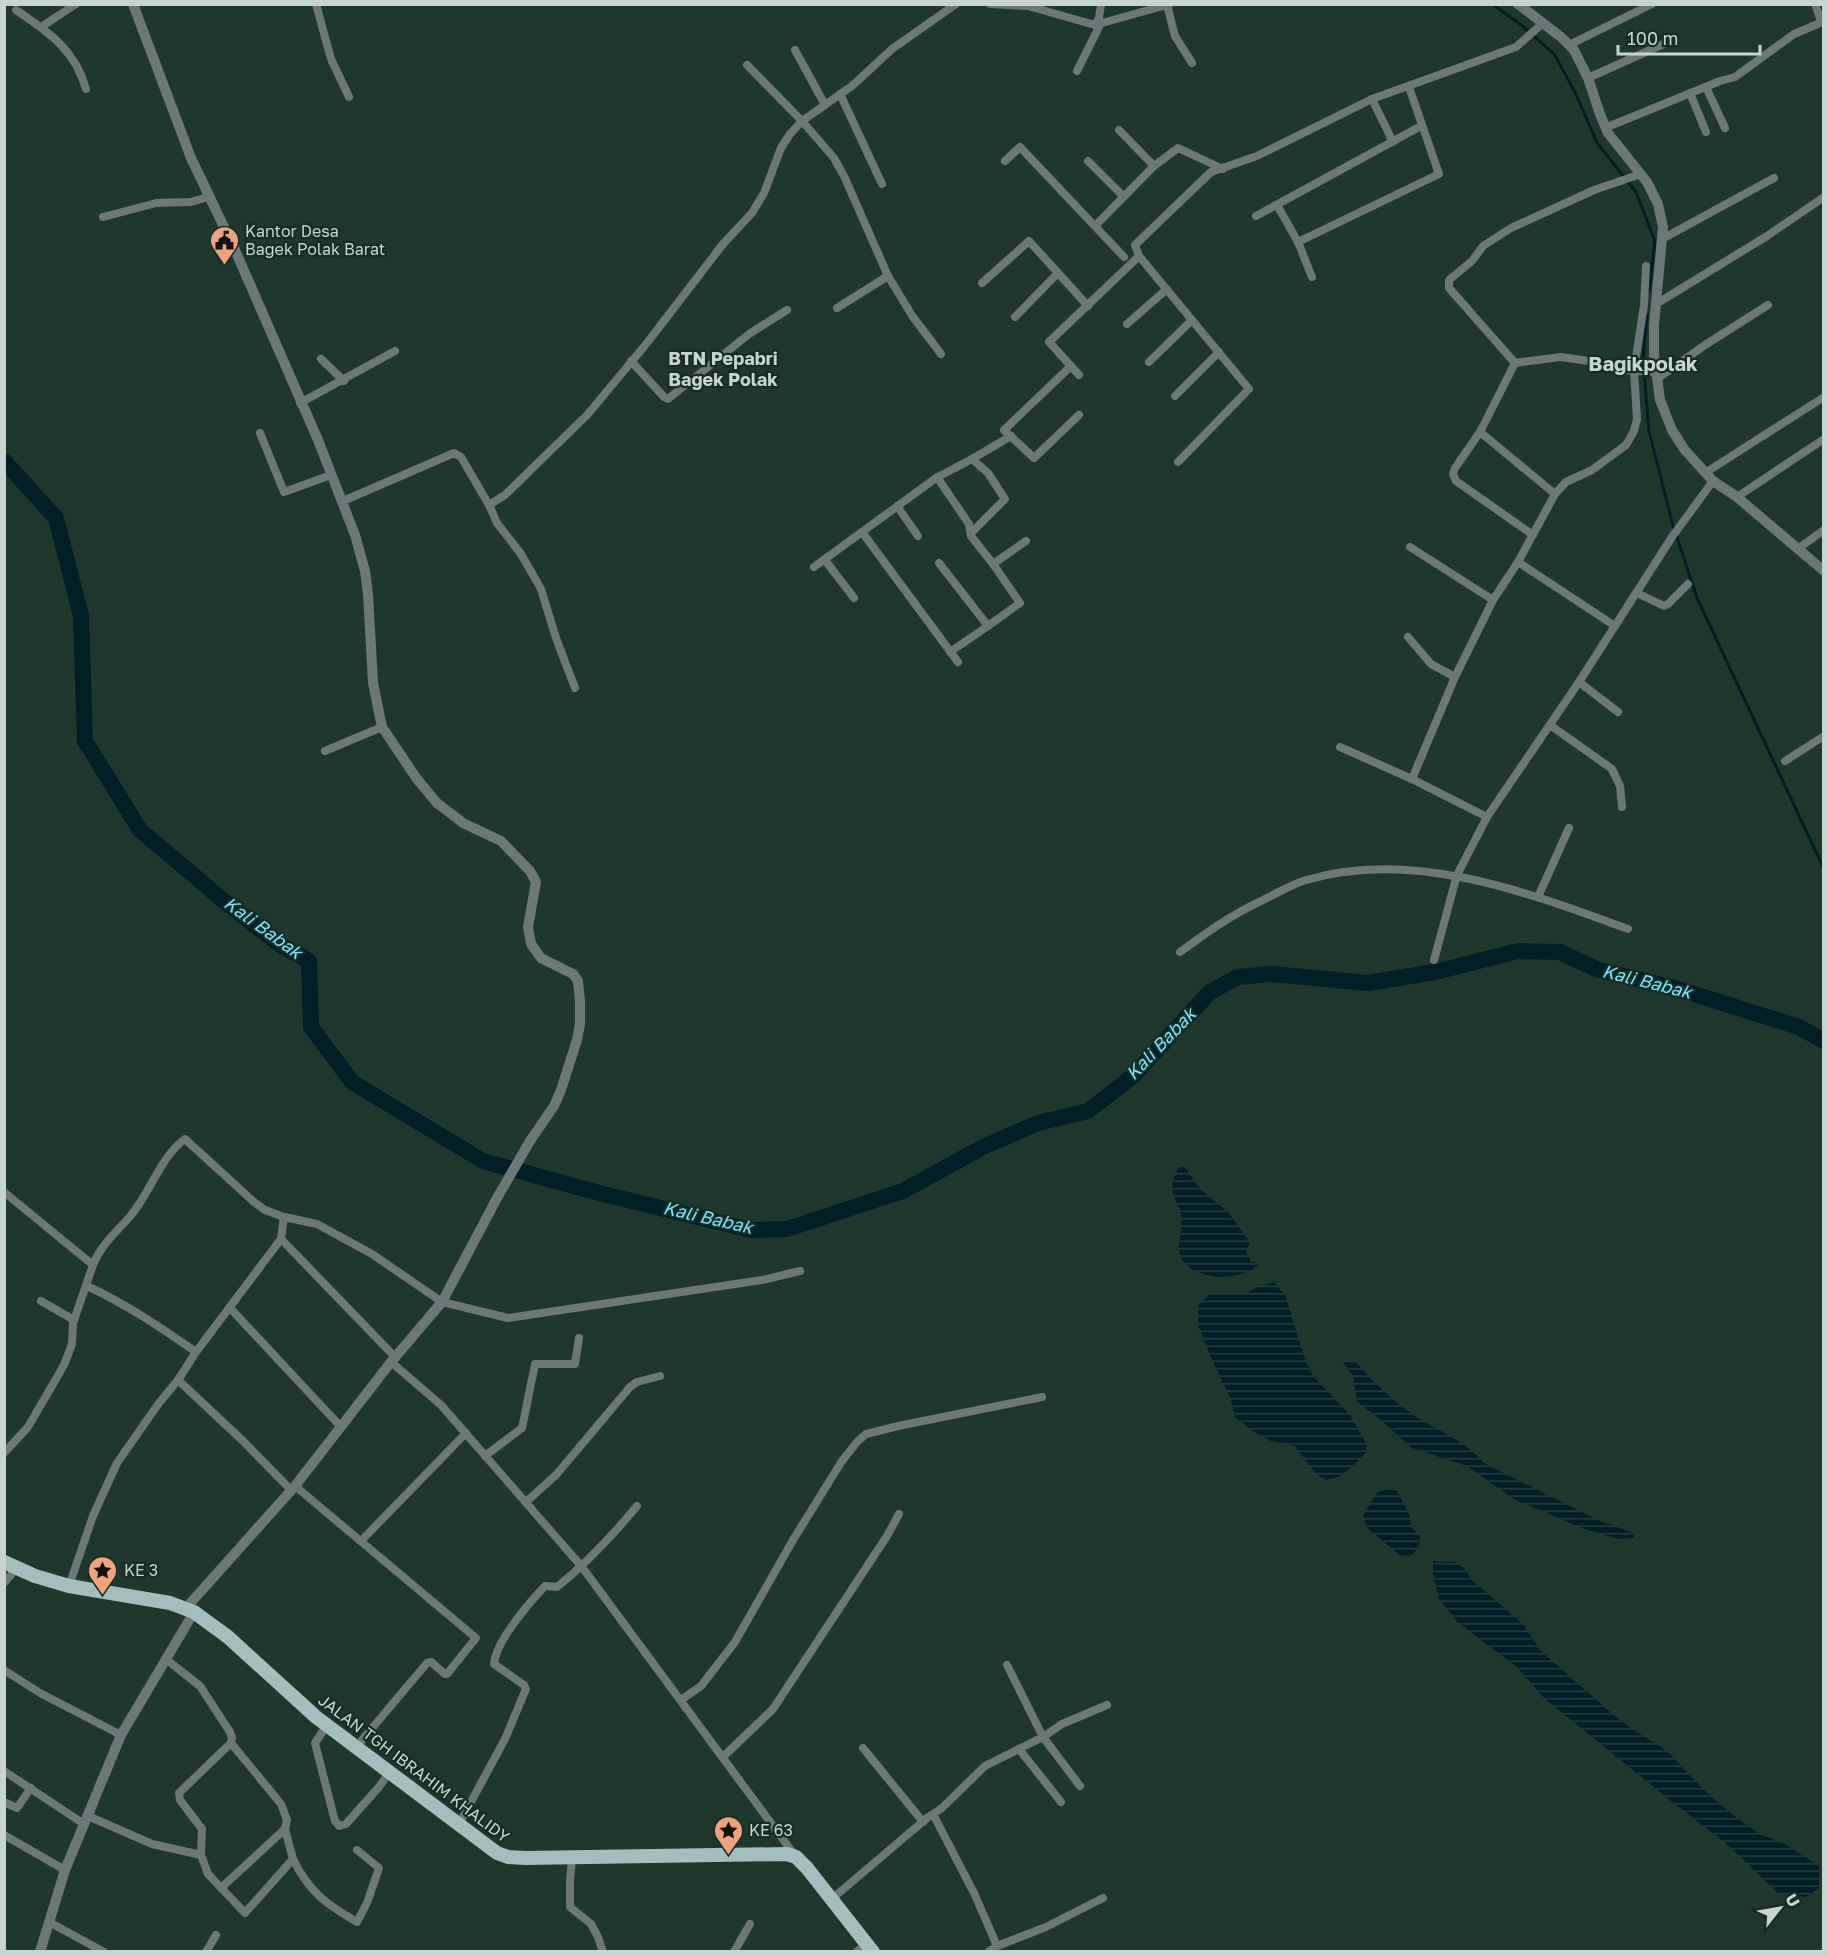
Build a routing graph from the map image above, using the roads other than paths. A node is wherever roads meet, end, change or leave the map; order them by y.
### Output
1 (76, 4) edge
2 (133, 4) edge
3 (316, 4) edge
4 (956, 4) edge
5 (990, 4) edge
6 (1101, 4) edge
7 (1518, 4) edge
8 (1652, 4) edge
9 (1815, 4) edge
10 (1168, 5) edge
11 (16, 10) dead end
12 (1822, 20) edge
13 (1542, 24) junction
14 (1098, 25) junction
15 (41, 27) junction
16 (1668, 42) dead end
17 (1569, 45) junction
18 (795, 50) dead end
19 (1192, 63) dead end
20 (747, 65) dead end
21 (1077, 71) dead end
22 (1588, 78) junction
23 (1409, 87) junction
24 (1706, 87) junction
25 (86, 89) dead end
26 (1690, 93) junction
27 (840, 94) junction
28 (349, 97) dead end
29 (1372, 99) junction
30 (825, 105) junction
31 (802, 121) junction
32 (1421, 126) junction
33 (1605, 128) junction
34 (1725, 128) dead end
35 (1119, 130) dead end
36 (1706, 132) dead end
37 (1393, 142) junction
38 (1005, 161) dead end
39 (1088, 161) dead end
40 (1154, 166) junction
41 (1223, 169) junction
42 (1638, 176) junction
43 (1774, 178) dead end
44 (882, 184) dead end
45 (1123, 196) junction
46 (208, 197) junction
47 (1824, 197) edge
48 (1277, 205) junction
49 (1256, 216) dead end
50 (103, 217) dead end
51 (1095, 226) junction
52 (1662, 239) junction
53 (1298, 242) junction
54 (1139, 256) junction
55 (1124, 257) dead end
56 (1646, 266) dead end
57 (1058, 273) junction
58 (888, 276) junction
59 (1312, 277) dead end
60 (982, 283) dead end
61 (1167, 289) junction
62 (1656, 304) junction
63 (1768, 305) dead end
64 (1088, 306) junction
65 (837, 308) dead end
66 (787, 310) dead end
67 (1015, 317) dead end
68 (1192, 320) junction
69 (1127, 324) dead end
70 (395, 351) dead end
71 (1219, 352) junction
72 (941, 354) dead end
73 (321, 359) dead end
74 (631, 361) junction
75 (1149, 362) dead end
76 (1515, 363) junction
77 (1071, 366) junction
78 (1636, 370) junction
79 (1654, 374) junction
80 (1079, 375) dead end
81 (344, 381) junction
82 (1175, 396) dead end
83 (1824, 397) edge
84 (300, 403) junction
85 (1079, 416) dead end
86 (1480, 432) junction
87 (260, 433) dead end
88 (1011, 436) junction
89 (1824, 440) edge
90 (972, 459) junction
91 (1178, 462) dead end
92 (331, 475) junction
93 (937, 477) junction
94 (1709, 477) junction
95 (1554, 494) junction
96 (1737, 497) junction
97 (343, 501) junction
98 (489, 505) junction
99 (897, 506) junction
100 (1824, 530) edge
101 (862, 532) junction
102 (971, 533) junction
103 (918, 536) dead end
104 (1533, 536) junction
105 (1026, 540) dead end
106 (1410, 547) dead end
107 (1799, 548) junction
108 (825, 560) junction
109 (1518, 562) junction
110 (939, 563) dead end
111 (993, 564) junction
112 (814, 567) dead end
113 (1824, 571) edge
114 (1688, 584) dead end
115 (1637, 593) junction
116 (854, 598) dead end
117 (1493, 600) junction
118 (988, 626) junction
119 (1615, 626) junction
120 (1408, 637) dead end
121 (950, 652) junction
122 (958, 662) dead end
123 (1455, 677) junction
124 (1579, 682) junction
125 (575, 688) dead end
126 (1618, 712) dead end
127 (1550, 725) junction
128 (382, 727) junction
129 (1824, 736) edge
130 (1340, 747) dead end
131 (325, 751) dead end
132 (1785, 760) dead end
133 (1412, 779) junction
134 (1622, 807) dead end
135 (1487, 817) junction
136 (1569, 828) dead end
137 (1457, 875) junction
138 (1538, 897) junction
139 (1629, 929) dead end
140 (1180, 952) dead end
141 (1434, 960) dead end
142 (4, 1192) edge
143 (284, 1216) junction
144 (281, 1239) junction
145 (93, 1265) junction
146 (800, 1271) dead end
147 (87, 1286) junction
148 (41, 1301) dead end
149 (442, 1302) junction
150 (230, 1308) junction
151 (74, 1320) junction
152 (579, 1338) dead end
153 (196, 1352) junction
154 (393, 1359) junction
155 (660, 1376) dead end
156 (178, 1380) junction
157 (1042, 1397) dead end
158 (341, 1427) junction
159 (466, 1433) junction
160 (4, 1453) edge
161 (485, 1456) junction
162 (293, 1488) junction
163 (526, 1502) junction
164 (637, 1506) dead end
165 (899, 1514) dead end
166 (361, 1541) junction
167 (10, 1565) edge
168 (582, 1567) junction
169 (4, 1583) edge
170 (69, 1586) junction
171 (190, 1610) junction
172 (167, 1660) junction
173 (1007, 1665) dead end
174 (4, 1670) edge
175 (681, 1700) junction
176 (1107, 1705) dead end
177 (327, 1725) junction
178 (121, 1734) junction
179 (1043, 1737) junction
180 (231, 1743) junction
181 (357, 1746) junction
182 (863, 1748) dead end
183 (1018, 1749) junction
184 (723, 1757) junction
185 (4, 1771) edge
186 (390, 1772) junction
187 (1080, 1786) dead end
188 (31, 1788) junction
189 (4, 1802) edge
190 (1061, 1802) dead end
191 (933, 1814) junction
192 (86, 1820) junction
193 (923, 1822) junction
194 (459, 1824) junction
195 (285, 1829) junction
196 (4, 1835) edge
197 (357, 1850) dead end
198 (201, 1855) junction
199 (572, 1857) junction
200 (796, 1857) junction
201 (293, 1859) junction
202 (65, 1870) junction
203 (221, 1888) junction
204 (832, 1898) junction
205 (1103, 1899) dead end
206 (49, 1922) junction
207 (750, 1924) dead end
208 (216, 1935) dead end
209 (997, 1947) junction
210 (865, 1949) edge
211 (40, 1952) edge
212 (104, 1952) edge
213 (206, 1952) edge
214 (603, 1952) edge
215 (734, 1952) edge
216 (988, 1952) edge

1 - 15 street
2 - 46 street
3 - 28 street
4 - 27 street
5 - 14 street
6 - 14 street
7 - 13 street
8 - 17 street
9 - 12 street
10 - 14 street
10 - 19 street
11 - 15 street
12 - 24 street
13 - 17 street
13 - 23 street
14 - 21 street
15 - 25 street
16 - 22 street
17 - 22 street
18 - 30 street
20 - 31 street
22 - 33 street
23 - 29 street
23 - 32 street
24 - 26 street
24 - 34 street
26 - 33 street
26 - 36 street
27 - 30 street
27 - 44 street
29 - 37 street
29 - 41 street
30 - 31 street
31 - 58 street
31 - 74 street
32 - 37 street
32 - 53 street
33 - 42 street
35 - 40 street
37 - 48 street
38 - 51 street
39 - 45 street
40 - 41 street
40 - 45 street
41 - 54 street
42 - 52 street
42 - 76 street
43 - 52 street
45 - 51 street
46 - 50 street
46 - 84 street
47 - 62 street
48 - 49 street
48 - 53 street
51 - 55 street
52 - 62 street
53 - 59 street
54 - 61 street
54 - 64 street
56 - 78 street
57 - 60 street
57 - 64 street
57 - 67 street
58 - 65 street
58 - 72 street
61 - 68 street
61 - 69 street
62 - 79 street
63 - 79 street
64 - 77 street
66 - 74 street
68 - 71 street
68 - 75 street
70 - 81 street
71 - 82 street
71 - 91 street
73 - 81 street
74 - 98 street
76 - 78 street
76 - 86 street
77 - 80 street
77 - 88 street
78 - 79 street
78 - 95 street
79 - 94 street
81 - 84 street
83 - 94 street
84 - 92 street
85 - 88 street
86 - 95 street
86 - 104 street
87 - 92 street
88 - 90 street
89 - 96 street
90 - 93 street
90 - 102 street
92 - 97 street
93 - 99 street
93 - 102 street
94 - 96 street
94 - 115 street
95 - 104 street
96 - 107 street
97 - 98 street
97 - 128 street
98 - 125 street
99 - 101 street
99 - 103 street
100 - 107 street
101 - 108 street
101 - 121 street
102 - 111 street
104 - 109 street
105 - 111 street
106 - 117 street
107 - 113 street
108 - 112 street
108 - 116 street
109 - 117 street
109 - 119 street
110 - 118 street
111 - 118 street
114 - 115 street
115 - 119 street
117 - 123 street
118 - 121 street
119 - 124 street
120 - 123 street
121 - 122 street
123 - 133 street
124 - 126 street
124 - 127 street
127 - 134 street
127 - 135 street
128 - 131 street
128 - 149 street
129 - 132 street
130 - 133 street
133 - 135 street
135 - 137 street
136 - 138 street
137 - 138 street
137 - 140 street
137 - 141 street
138 - 139 street
142 - 145 street
143 - 144 street
143 - 145 street
143 - 149 street
144 - 150 street
144 - 154 street
145 - 147 street
146 - 149 street
147 - 151 street
147 - 153 street
148 - 151 street
149 - 154 street
150 - 153 street
150 - 158 street
151 - 160 street
152 - 161 street
153 - 156 street
154 - 158 street
154 - 159 street
155 - 163 street
156 - 162 street
156 - 170 street
157 - 175 street
158 - 162 street
159 - 161 street
159 - 166 street
161 - 163 street
162 - 166 street
162 - 171 street
163 - 168 street
164 - 168 street
165 - 184 street
166 - 181 street
167 - 169 street
167 - 170 main road, JALAN TGH IBRAHIM KHALIDY
168 - 175 street
168 - 194 street
170 - 171 main road, JALAN TGH IBRAHIM KHALIDY
171 - 172 street
171 - 177 main road, JALAN TGH IBRAHIM KHALIDY
172 - 178 street
172 - 180 street
173 - 179 street
174 - 178 street
175 - 184 street
176 - 179 street
177 - 181 main road, JALAN TGH IBRAHIM KHALIDY
177 - 186 street
178 - 192 street
179 - 183 street
179 - 187 street
180 - 195 street
180 - 198 street
181 - 186 main road, JALAN TGH IBRAHIM KHALIDY
182 - 193 street
183 - 190 street
183 - 191 street
184 - 200 street
185 - 188 street
186 - 194 main road, JALAN TGH IBRAHIM KHALIDY
188 - 189 street
188 - 192 street
191 - 193 street
191 - 209 street
192 - 198 street
192 - 202 street
193 - 204 street
194 - 199 main road, JALAN TGH IBRAHIM KHALIDY
195 - 201 street
195 - 203 street
196 - 202 street
197 - 201 street
198 - 203 street
199 - 200 main road, JALAN TGH IBRAHIM KHALIDY
199 - 214 street
200 - 204 main road
201 - 203 street
202 - 206 street
204 - 210 main road
205 - 209 street
206 - 211 street
206 - 212 street
207 - 215 street
208 - 213 street
209 - 216 street

